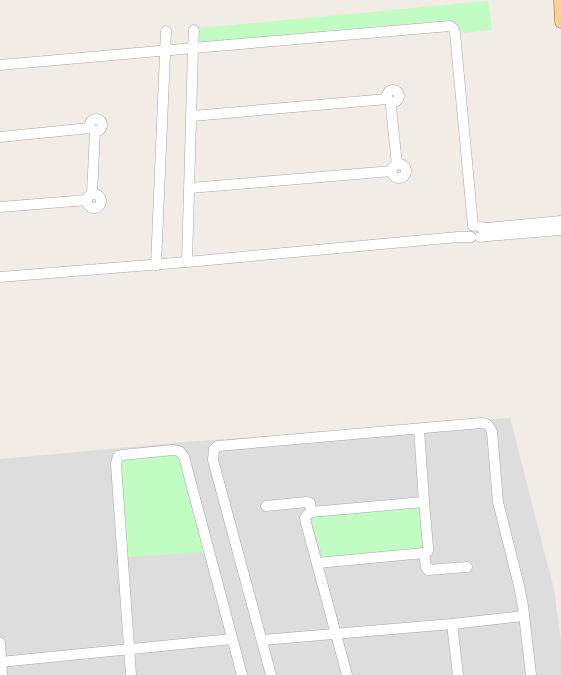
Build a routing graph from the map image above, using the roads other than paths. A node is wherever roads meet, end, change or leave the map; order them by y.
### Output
1 (560, 0) edge
2 (561, 22) edge
3 (194, 30) dead end
4 (166, 31) dead end
5 (194, 48) junction
6 (165, 50) junction
7 (0, 65) edge
8 (192, 116) junction
9 (0, 137) edge
10 (190, 188) junction
11 (0, 207) edge
12 (561, 221) edge
13 (561, 230) edge
14 (475, 231) junction
15 (187, 262) junction
16 (156, 265) junction
17 (0, 277) edge
18 (419, 429) junction
19 (424, 502) junction
20 (266, 506) dead end
21 (311, 512) junction
22 (424, 553) junction
23 (317, 563) junction
24 (467, 567) dead end
25 (524, 616) junction
26 (452, 624) junction
27 (336, 634) junction
28 (232, 639) junction
29 (262, 640) junction
30 (0, 643) edge
31 (129, 650) junction
32 (1, 662) edge
33 (2, 675) edge
34 (131, 675) edge
35 (242, 675) edge
36 (271, 675) edge
37 (347, 675) edge
38 (458, 675) edge
39 (531, 675) edge

1 - 2 main road
3 - 5 street
4 - 6 street
5 - 6 street
5 - 8 street
5 - 14 street
6 - 7 street
6 - 16 street
8 - 10 street
8 - 10 street
9 - 11 street
10 - 15 street
12 - 14 street
13 - 14 street
14 - 15 street
15 - 16 street
16 - 17 street
18 - 19 street
18 - 25 street
18 - 29 street
19 - 21 street
19 - 22 street
20 - 21 street
21 - 23 street
22 - 23 street
22 - 24 street
23 - 27 street
25 - 26 street
25 - 39 street
26 - 27 street
26 - 38 street
27 - 29 street
27 - 37 street
28 - 31 street
28 - 31 street
28 - 35 street
29 - 36 street
30 - 32 street
31 - 32 street
31 - 34 street
32 - 33 street

